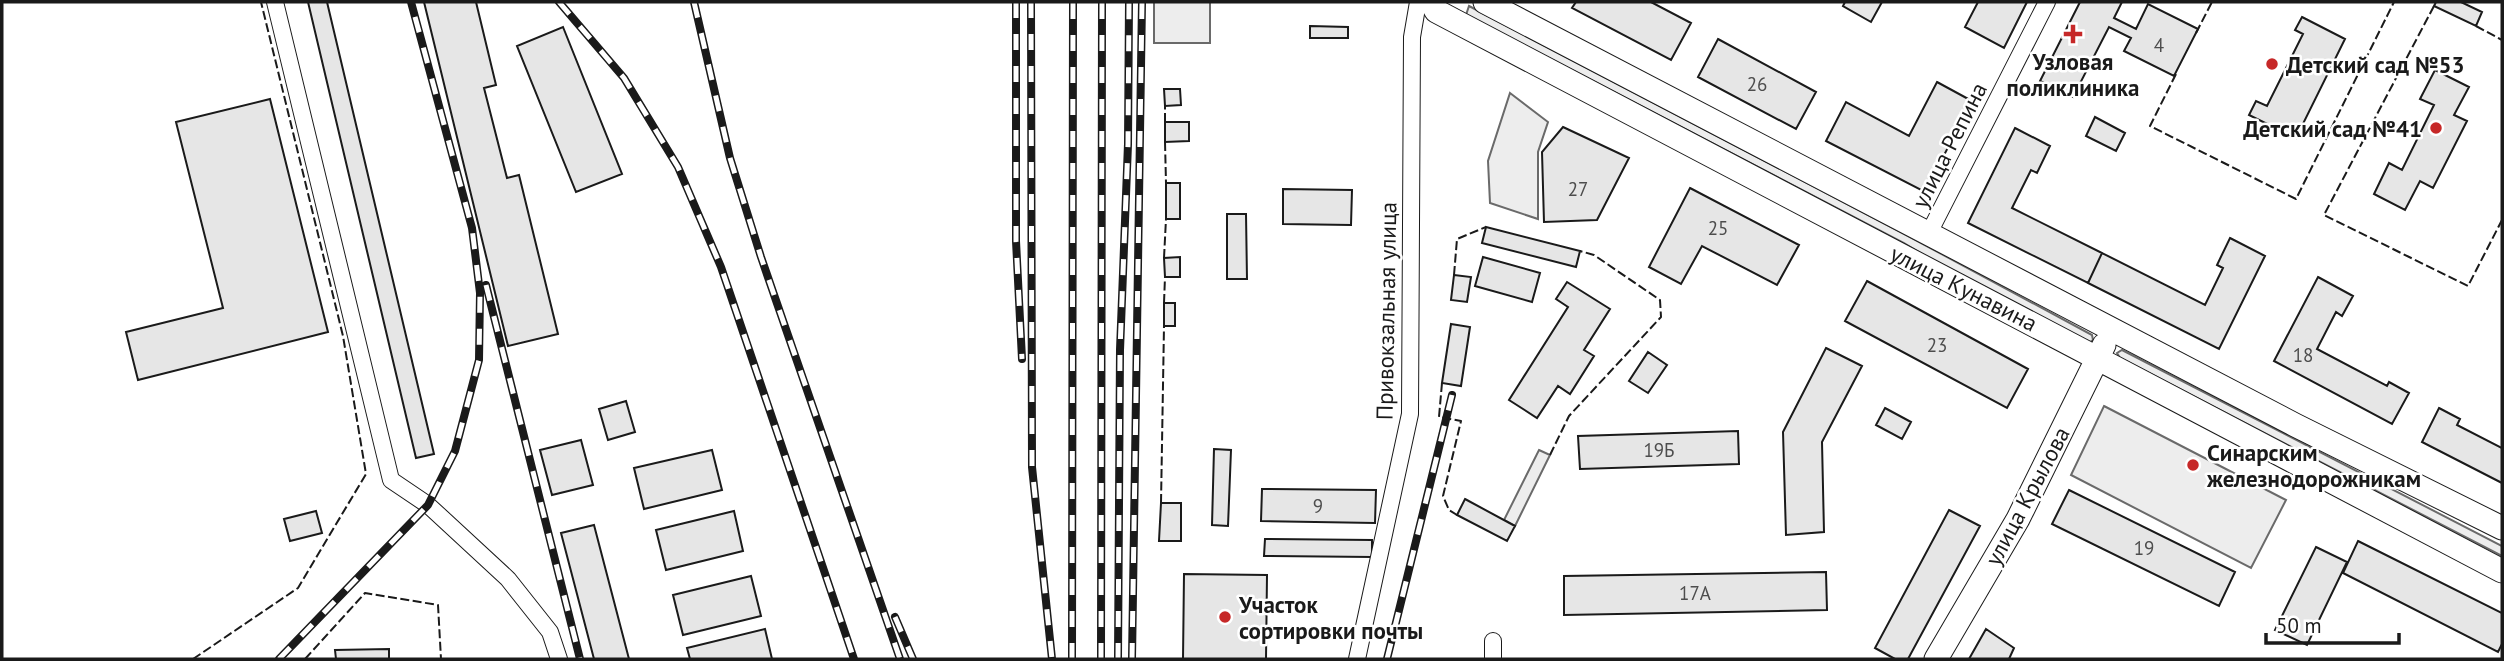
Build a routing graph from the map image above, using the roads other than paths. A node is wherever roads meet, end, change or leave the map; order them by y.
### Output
1 (275, 2) edge
2 (1418, 2) edge
3 (1431, 2) edge
4 (1485, 2) edge
5 (2047, 2) edge
6 (1929, 233) junction
7 (2111, 329) junction
8 (2098, 358) junction
9 (2502, 528) edge
10 (2502, 571) edge
11 (1493, 641) dead end
12 (559, 659) edge
13 (1357, 659) edge
14 (1493, 659) edge
15 (1936, 659) edge

1 - 12 street
2 - 13 street, Привокзальная улица
3 - 8 street, улица Кунавина
4 - 6 street, улица Кунавина
5 - 6 street, улица Репина
6 - 7 street, улица Кунавина
7 - 8 street, улица Крылова
7 - 9 street, улица Кунавина
8 - 10 street, улица Кунавина
8 - 15 street, улица Крылова
11 - 14 street

